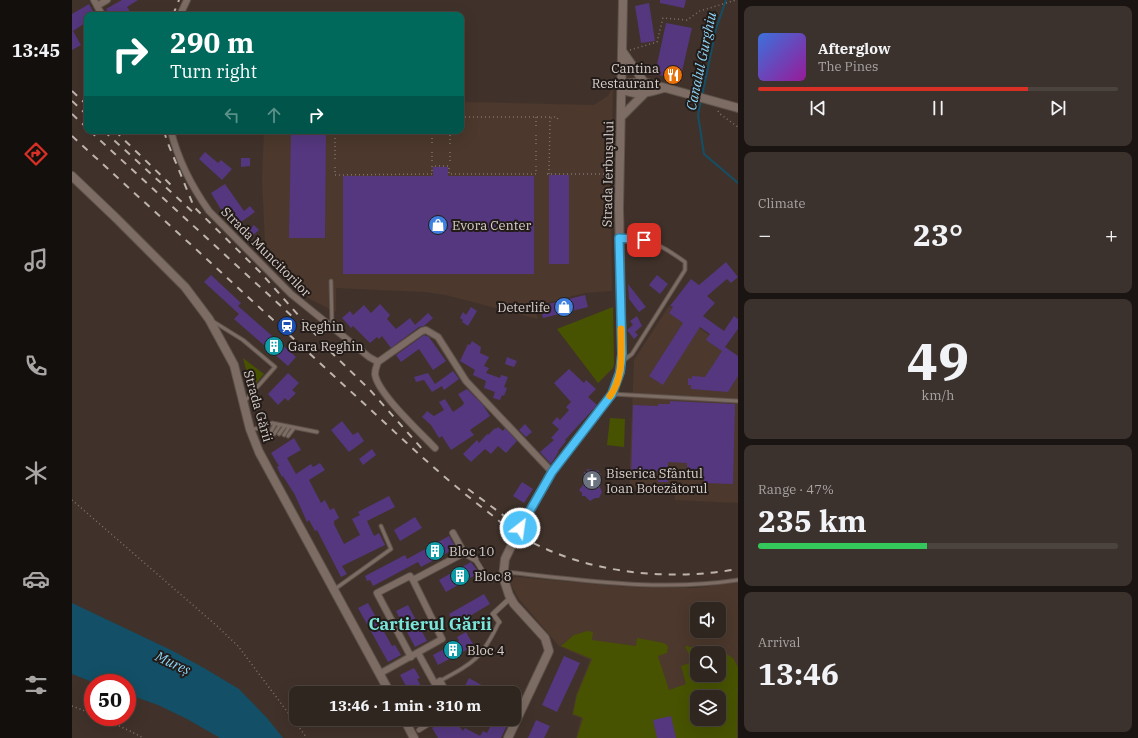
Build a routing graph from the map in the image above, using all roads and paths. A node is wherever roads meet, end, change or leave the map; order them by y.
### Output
1 (106, 0) edge
2 (188, 0) edge
3 (623, 0) edge
4 (736, 0) edge
5 (95, 3) edge
6 (100, 12) edge
7 (182, 12) edge
8 (623, 52) junction
9 (644, 82) junction
10 (666, 88) junction
11 (622, 89) junction
12 (644, 94) junction
13 (711, 101) junction
14 (738, 108) edge
15 (622, 116) junction
16 (464, 117) edge
17 (536, 117) junction
18 (552, 117) junction
19 (558, 120) dead end
20 (536, 126) dead end
21 (738, 127) edge
22 (536, 132) dead end
23 (172, 134) edge
24 (335, 134) edge
25 (432, 134) edge
26 (450, 134) edge
27 (432, 143) dead end
28 (450, 144) dead end
29 (536, 144) dead end
30 (432, 149) dead end
31 (450, 149) dead end
32 (536, 149) dead end
33 (335, 159) dead end
34 (536, 160) dead end
35 (432, 161) dead end
36 (450, 161) dead end
37 (536, 166) dead end
38 (335, 167) dead end
39 (615, 174) dead end
40 (72, 176) edge
41 (619, 238) junction
42 (330, 281) dead end
43 (209, 320) junction
44 (332, 326) junction
45 (378, 362) junction
46 (621, 362) junction
47 (612, 394) junction
48 (738, 401) edge
49 (244, 402) junction
50 (276, 424) junction
51 (280, 425) junction
52 (285, 426) junction
53 (289, 427) junction
54 (294, 428) junction
55 (250, 429) junction
56 (317, 432) dead end
57 (270, 433) dead end
58 (274, 434) dead end
59 (279, 434) dead end
60 (284, 435) dead end
61 (288, 436) dead end
62 (435, 448) dead end
63 (552, 472) junction
64 (72, 500) edge
65 (381, 526) dead end
66 (453, 533) dead end
67 (464, 553) junction
68 (475, 559) joint
69 (500, 575) junction
70 (413, 580) junction
71 (738, 580) edge
72 (334, 590) junction
73 (507, 600) dead end
74 (499, 622) joint
75 (418, 653) junction
76 (411, 657) junction
77 (379, 674) junction
78 (440, 681) junction
79 (386, 686) edge
80 (443, 686) edge
81 (72, 706) edge
82 (84, 711) edge
83 (119, 726) edge
84 (408, 726) edge
85 (426, 726) edge
86 (419, 730) dead end
87 (144, 738) edge
88 (307, 738) edge
89 (414, 738) edge
90 (508, 738) edge

1 - 5 street
2 - 7 street
3 - 8 main road, Strada Ierbușului
4 - 8 path
5 - 6 street
8 - 9 main road
8 - 11 main road, Strada Ierbușului
9 - 10 main road
9 - 11 main road
10 - 12 main road
10 - 13 main road
11 - 12 main road
11 - 15 main road, Strada Ierbușului
12 - 15 main road
13 - 14 main road
13 - 21 path
15 - 41 main road, Strada Ierbușului
16 - 17 path
17 - 18 path
17 - 20 path
18 - 19 path
18 - 39 path
22 - 29 path
23 - 44 street, Strada Muncitorilor
24 - 33 path
25 - 27 path
26 - 28 path
30 - 35 path
31 - 36 path
32 - 34 path
37 - 38 path
40 - 43 main road, Strada Gării
41 - 46 main road, Strada Ierbușului
41 - 46 lane
42 - 44 lane
43 - 49 main road, Strada Gării
43 - 49 lane
44 - 45 street, Strada Muncitorilor
45 - 62 street
45 - 63 street
46 - 47 main road, Strada Ierbușului
47 - 48 lane
47 - 63 main road, Strada Ierbușului
49 - 55 main road, Strada Gării
50 - 51 lane
50 - 55 lane
50 - 57 lane
51 - 52 lane
51 - 58 lane
52 - 53 lane
52 - 59 lane
53 - 54 lane
53 - 60 lane
54 - 56 lane
54 - 61 lane
55 - 72 main road, Strada Gării
63 - 69 main road, Strada Ierbușului
64 - 88 path
65 - 72 lane
66 - 67 street
67 - 68 street
67 - 70 street
68 - 69 street
69 - 71 lane
69 - 90 main road
70 - 75 street
70 - 76 street
72 - 77 main road, Strada Gării
73 - 74 street
74 - 78 lane
75 - 76 street
75 - 78 street
76 - 77 street
77 - 79 main road, Strada Gării
78 - 80 street
81 - 82 path
83 - 87 path
84 - 89 main road
85 - 86 street

